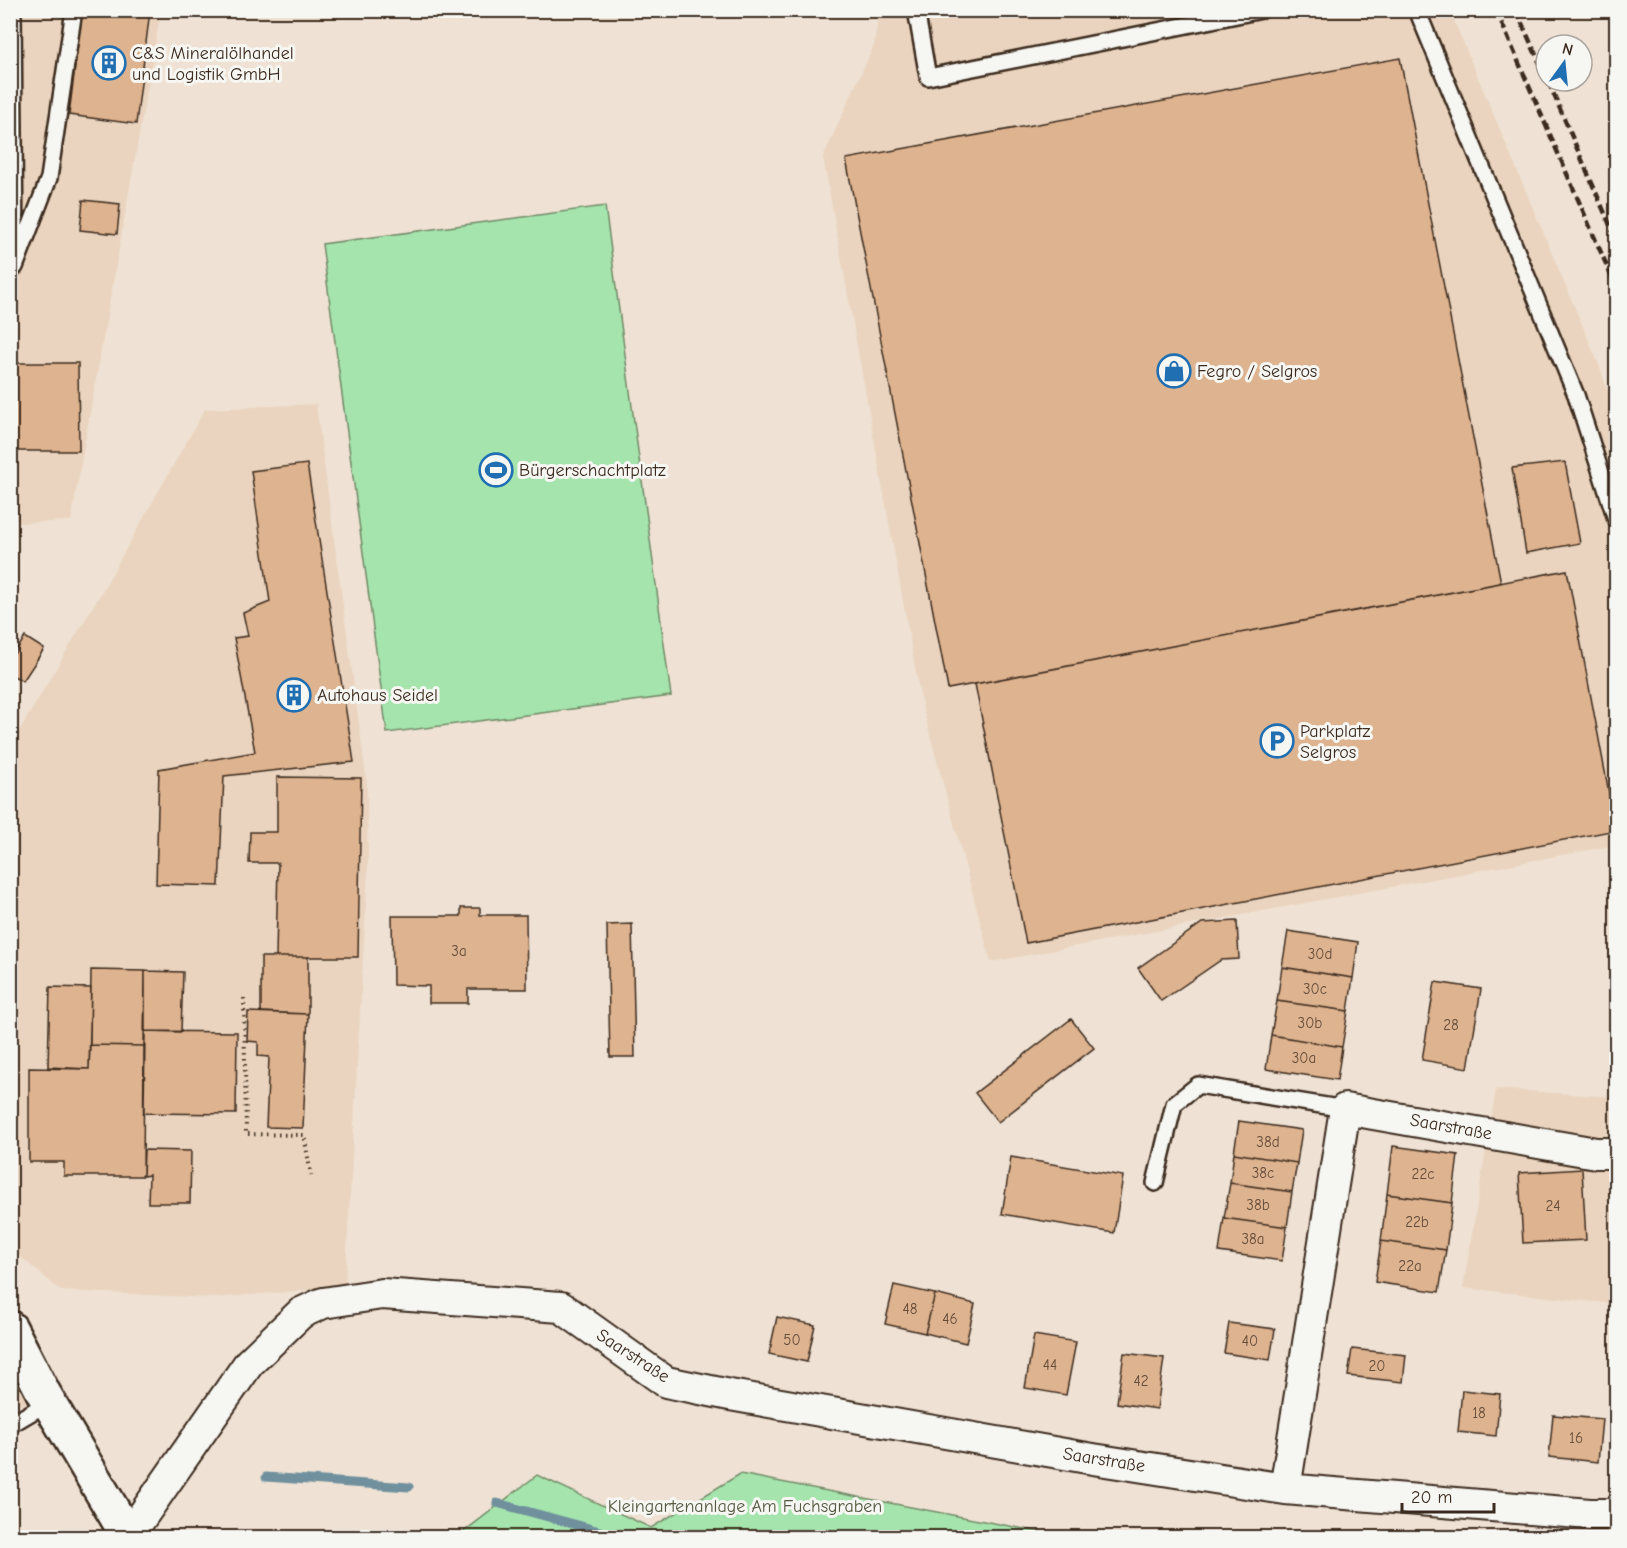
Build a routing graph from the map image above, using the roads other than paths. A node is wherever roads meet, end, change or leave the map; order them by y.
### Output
1 (13, 10) edge
2 (74, 10) edge
3 (916, 10) edge
4 (1262, 10) edge
5 (1417, 10) edge
6 (13, 267) edge
7 (1617, 519) edge
8 (1345, 1109) junction
9 (1617, 1153) edge
10 (1155, 1183) dead end
11 (10, 1328) edge
12 (49, 1402) junction
13 (10, 1425) edge
14 (1285, 1489) junction
15 (1617, 1514) edge
16 (128, 1537) edge

1 - 6 lane
2 - 6 lane
3 - 4 lane
5 - 7 lane
8 - 9 street, Saarstraße
8 - 10 lane
8 - 14 street
11 - 12 main road
12 - 13 lane
12 - 16 main road
14 - 15 street, Saarstraße
14 - 16 street, Saarstraße

